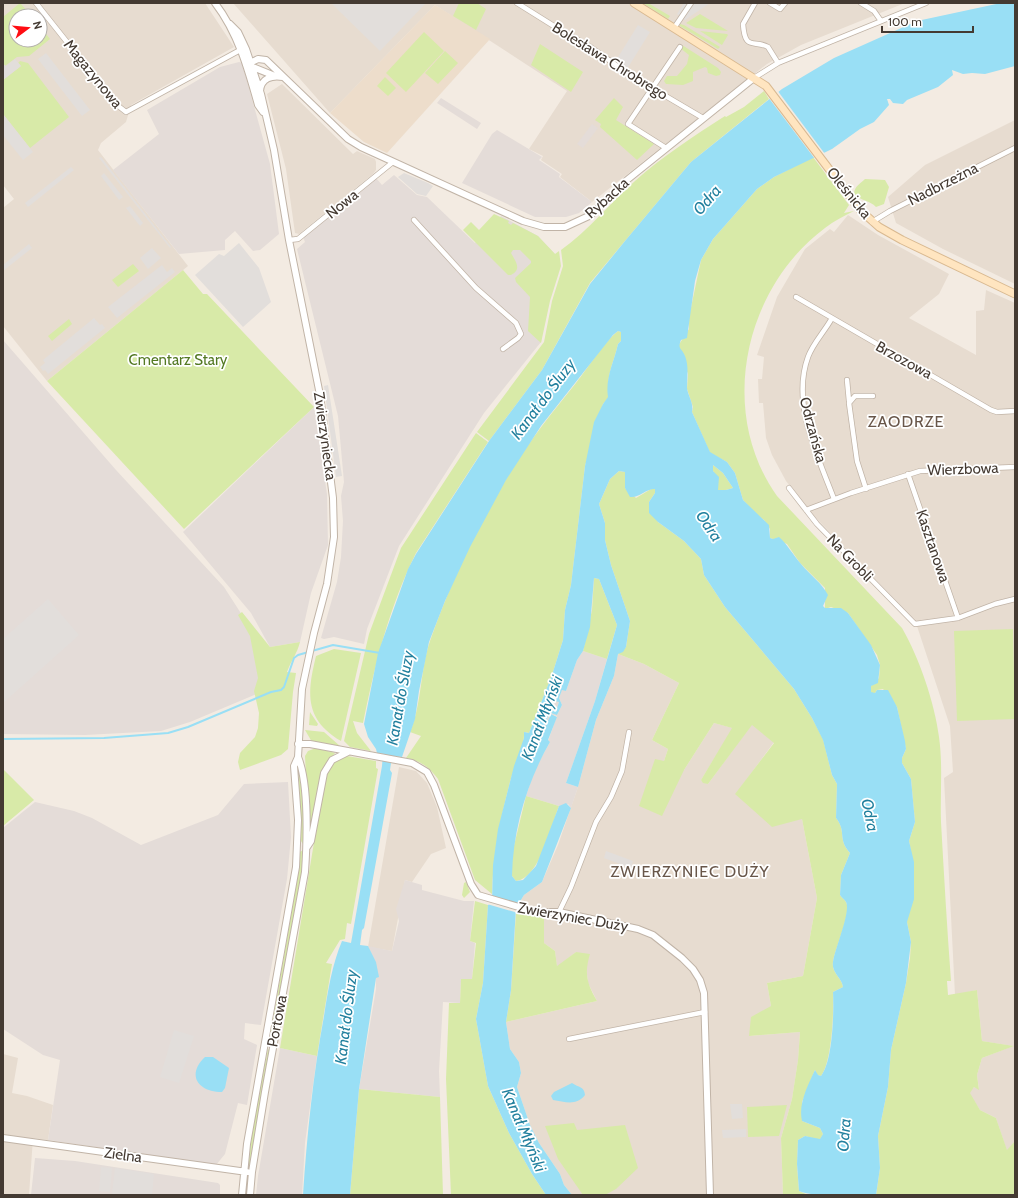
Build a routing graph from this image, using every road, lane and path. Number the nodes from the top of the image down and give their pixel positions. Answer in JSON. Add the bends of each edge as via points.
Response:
{"nodes":[{"id":1,"x":36,"y":3,"type":"edge"},
{"id":2,"x":215,"y":3,"type":"edge"},
{"id":3,"x":517,"y":3,"type":"edge"},
{"id":4,"x":634,"y":3,"type":"edge"},
{"id":5,"x":691,"y":3,"type":"edge"},
{"id":6,"x":755,"y":3,"type":"edge"},
{"id":7,"x":770,"y":3,"type":"edge"},
{"id":8,"x":785,"y":3,"type":"edge"},
{"id":9,"x":861,"y":3,"type":"edge"},
{"id":10,"x":926,"y":3,"type":"edge"},
{"id":11,"x":881,"y":21,"type":"junction"},
{"id":12,"x":674,"y":28,"type":"junction"},
{"id":13,"x":750,"y":44,"type":"junction"},
{"id":14,"x":743,"y":45,"type":"dead end"},
{"id":15,"x":680,"y":46,"type":"dead end"},
{"id":16,"x":244,"y":49,"type":"junction"},
{"id":17,"x":778,"y":63,"type":"junction"},
{"id":18,"x":250,"y":65,"type":"junction"},
{"id":19,"x":275,"y":76,"type":"junction"},
{"id":20,"x":283,"y":77,"type":"junction"},
{"id":21,"x":754,"y":78,"type":"junction"},
{"id":22,"x":653,"y":87,"type":"junction"},
{"id":23,"x":260,"y":91,"type":"junction"},
{"id":24,"x":265,"y":115,"type":"junction"},
{"id":25,"x":703,"y":118,"type":"junction"},
{"id":26,"x":666,"y":148,"type":"junction"},
{"id":27,"x":1015,"y":148,"type":"edge"},
{"id":28,"x":393,"y":162,"type":"junction"},
{"id":29,"x":414,"y":220,"type":"dead end"},
{"id":30,"x":872,"y":222,"type":"junction"},
{"id":31,"x":289,"y":240,"type":"junction"},
{"id":32,"x":1015,"y":294,"type":"edge"},
{"id":33,"x":796,"y":296,"type":"dead end"},
{"id":34,"x":832,"y":318,"type":"junction"},
{"id":35,"x":503,"y":350,"type":"dead end"},
{"id":36,"x":847,"y":380,"type":"dead end"},
{"id":37,"x":873,"y":396,"type":"dead end"},
{"id":38,"x":849,"y":403,"type":"junction"},
{"id":39,"x":1015,"y":411,"type":"edge"},
{"id":40,"x":1015,"y":467,"type":"edge"},
{"id":41,"x":908,"y":474,"type":"junction"},
{"id":42,"x":789,"y":488,"type":"dead end"},
{"id":43,"x":866,"y":489,"type":"junction"},
{"id":44,"x":834,"y":499,"type":"junction"},
{"id":45,"x":806,"y":510,"type":"junction"},
{"id":46,"x":1015,"y":599,"type":"edge"},
{"id":47,"x":958,"y":618,"type":"junction"},
{"id":48,"x":629,"y":732,"type":"dead end"},
{"id":49,"x":298,"y":744,"type":"junction"},
{"id":50,"x":348,"y":752,"type":"junction"},
{"id":51,"x":298,"y":757,"type":"junction"},
{"id":52,"x":298,"y":848,"type":"junction"},
{"id":53,"x":307,"y":848,"type":"junction"},
{"id":54,"x":559,"y":912,"type":"junction"},
{"id":55,"x":705,"y":1012,"type":"junction"},
{"id":56,"x":569,"y":1039,"type":"dead end"},
{"id":57,"x":3,"y":1138,"type":"edge"},
{"id":58,"x":244,"y":1171,"type":"junction"},
{"id":59,"x":252,"y":1172,"type":"junction"},
{"id":60,"x":242,"y":1195,"type":"edge"},
{"id":61,"x":250,"y":1195,"type":"edge"},
{"id":62,"x":710,"y":1195,"type":"edge"}],
"edges":[{"from":1,"to":16,"type":"street","name":"Magazynowa","via":[[123,112],[129,112]]},
{"from":2,"to":16,"type":"street","name":"Zwierzyniecka"},
{"from":3,"to":22,"type":"street","name":"Bolesława Chrobrego"},
{"from":4,"to":12,"type":"main road"},
{"from":5,"to":12,"type":"street"},
{"from":6,"to":13,"type":"street","via":[[743,24]]},
{"from":7,"to":8,"type":"street","via":[[780,9]]},
{"from":9,"to":11,"type":"street","via":[[874,11]]},
{"from":10,"to":11,"type":"street","name":"Rybacka"},
{"from":11,"to":17,"type":"street","name":"Rybacka"},
{"from":12,"to":21,"type":"main road"},
{"from":13,"to":14,"type":"street"},
{"from":13,"to":17,"type":"street","via":[[766,46]]},
{"from":15,"to":22,"type":"street"},
{"from":16,"to":18,"type":"street","name":"Zwierzyniecka"},
{"from":17,"to":21,"type":"street","name":"Rybacka"},
{"from":18,"to":19,"type":"street"},
{"from":18,"to":20,"type":"street","name":"Rybacka","via":[[258,59],[266,60]]},
{"from":18,"to":23,"type":"street","name":"Zwierzyniecka"},
{"from":18,"to":24,"type":"street","name":"Zwierzyniecka","via":[[258,104]]},
{"from":19,"to":20,"type":"street"},
{"from":19,"to":23,"type":"street","via":[[263,82]]},
{"from":20,"to":28,"type":"street","name":"Rybacka","via":[[348,139]]},
{"from":21,"to":25,"type":"street","name":"Rybacka"},
{"from":21,"to":30,"type":"main road","name":"Oleśnicka","via":[[772,93]]},
{"from":22,"to":25,"type":"street","name":"Bolesława Chrobrego"},
{"from":22,"to":26,"type":"street","via":[[628,124]]},
{"from":23,"to":24,"type":"street","name":"Zwierzyniecka"},
{"from":24,"to":31,"type":"street","name":"Zwierzyniecka","via":[[278,169]]},
{"from":25,"to":26,"type":"street","name":"Rybacka"},
{"from":26,"to":28,"type":"street","name":"Rybacka","via":[[626,180],[591,215],[570,225],[554,228],[523,221]]},
{"from":27,"to":30,"type":"street","name":"Nadbrzeżna","via":[[890,210]]},
{"from":28,"to":31,"type":"street","name":"Nowa","via":[[298,239]]},
{"from":29,"to":35,"type":"street","via":[[476,288],[516,323],[521,334]]},
{"from":30,"to":32,"type":"main road","name":"Oleśnicka","via":[[902,240]]},
{"from":31,"to":49,"type":"street","name":"Zwierzyniecka","via":[[320,396],[334,498],[334,537],[327,584],[302,689]]},
{"from":33,"to":34,"type":"street","name":"Brzozowa"},
{"from":34,"to":39,"type":"street","name":"Brzozowa","via":[[991,410]]},
{"from":34,"to":44,"type":"street","name":"Odrzańska","via":[[808,358],[802,394],[811,436]]},
{"from":36,"to":38,"type":"street"},
{"from":37,"to":38,"type":"street","via":[[855,396]]},
{"from":38,"to":43,"type":"street","via":[[857,461]]},
{"from":40,"to":41,"type":"street","name":"Wierzbowa","via":[[938,468]]},
{"from":41,"to":43,"type":"street","name":"Wierzbowa"},
{"from":41,"to":47,"type":"street","name":"Kasztanowa"},
{"from":42,"to":45,"type":"street","name":"Na Grobli"},
{"from":43,"to":44,"type":"street","name":"Wierzbowa"},
{"from":44,"to":45,"type":"street","name":"Wierzbowa"},
{"from":45,"to":47,"type":"street","name":"Na Grobli","via":[[915,624]]},
{"from":46,"to":47,"type":"street"},
{"from":48,"to":54,"type":"street","via":[[622,772],[596,822]]},
{"from":49,"to":50,"type":"street","name":"Zwierzyniec Duży"},
{"from":49,"to":51,"type":"street","name":"Zwierzyniecka"},
{"from":50,"to":53,"type":"street","via":[[332,760],[324,773],[311,841]]},
{"from":50,"to":54,"type":"street","name":"Zwierzyniec Duży","via":[[412,764],[427,772],[471,884],[478,895],[536,912]]},
{"from":51,"to":52,"type":"street","name":"Portowa","via":[[294,766]]},
{"from":51,"to":53,"type":"street","name":"Portowa","via":[[302,768]]},
{"from":52,"to":53,"type":"street"},
{"from":52,"to":58,"type":"street","name":"Portowa"},
{"from":53,"to":59,"type":"street","name":"Portowa","via":[[305,872]]},
{"from":54,"to":55,"type":"street","name":"Zwierzyniec Duży","via":[[638,929],[666,944],[694,969],[704,992]]},
{"from":55,"to":56,"type":"street"},
{"from":55,"to":62,"type":"street","name":"Zwierzyniec Duży"},
{"from":57,"to":58,"type":"street","name":"Zielna"},
{"from":58,"to":59,"type":"street","name":"Zielna"},
{"from":58,"to":60,"type":"street","name":"Portowa"},
{"from":59,"to":61,"type":"street","name":"Portowa"}]}
